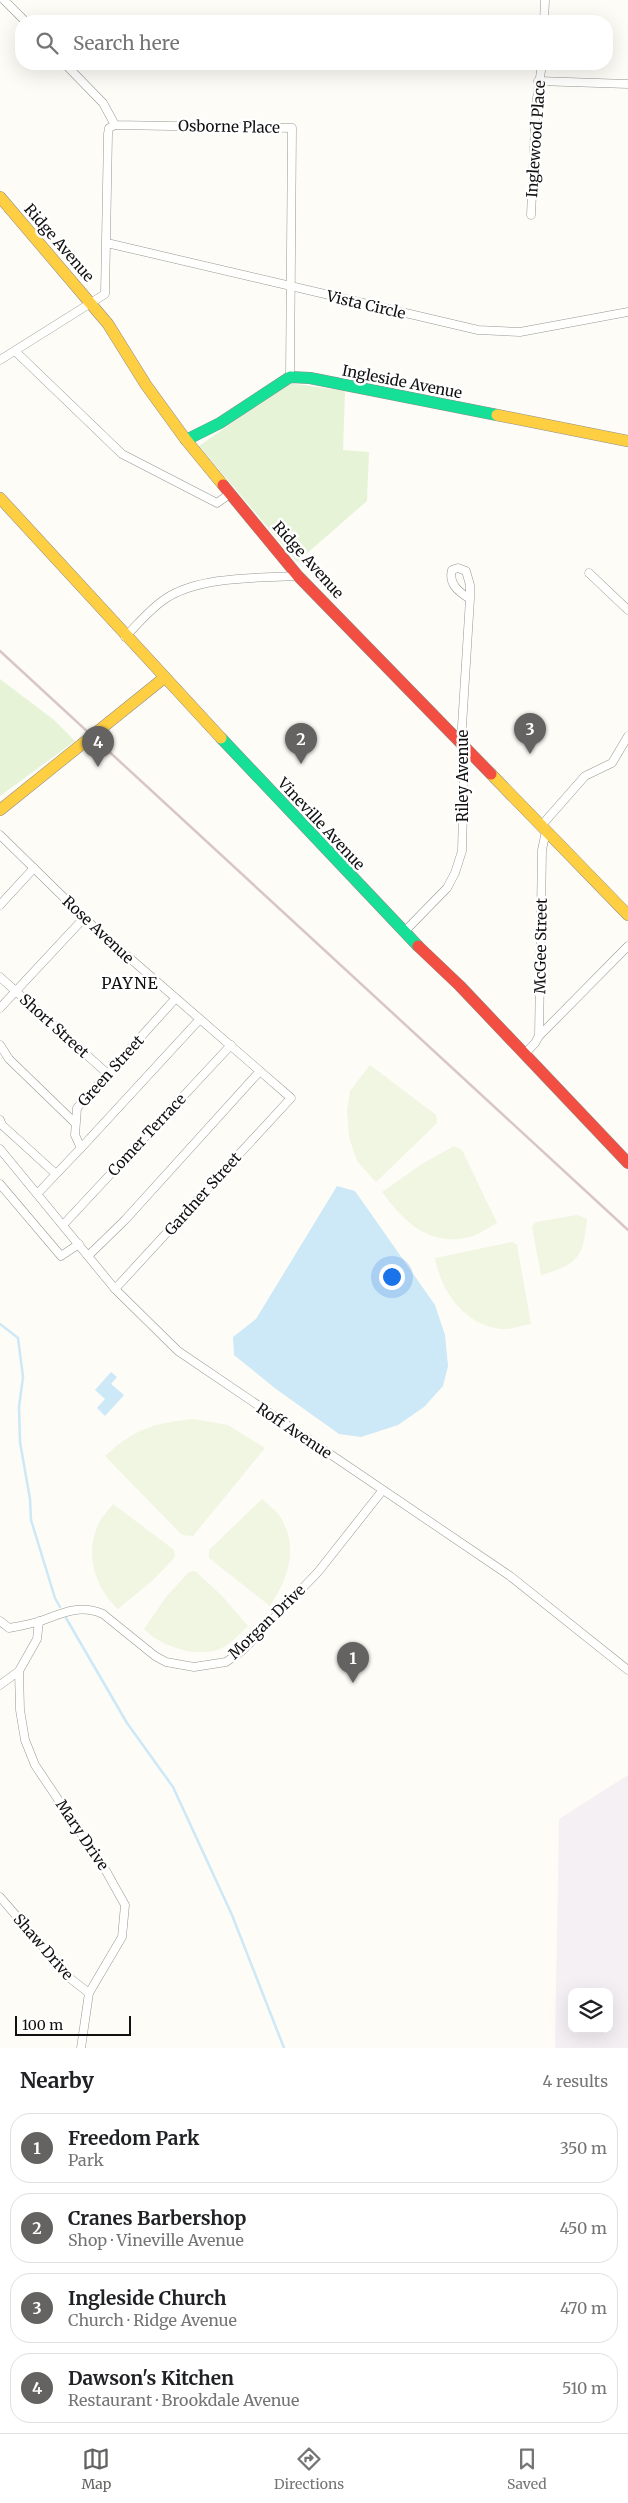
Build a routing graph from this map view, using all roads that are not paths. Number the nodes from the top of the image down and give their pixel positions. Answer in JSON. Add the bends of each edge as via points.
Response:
{"nodes":[{"id":1,"x":4,"y":0,"type":"edge"},
{"id":2,"x":545,"y":0,"type":"edge"},
{"id":3,"x":18,"y":15,"type":"edge"},
{"id":4,"x":544,"y":15,"type":"edge"},
{"id":5,"x":71,"y":70,"type":"edge"},
{"id":6,"x":540,"y":70,"type":"edge"},
{"id":7,"x":538,"y":80,"type":"junction"},
{"id":8,"x":628,"y":84,"type":"edge"},
{"id":9,"x":115,"y":124,"type":"junction"},
{"id":10,"x":0,"y":197,"type":"edge"},
{"id":11,"x":531,"y":215,"type":"dead end"},
{"id":12,"x":107,"y":243,"type":"junction"},
{"id":13,"x":290,"y":287,"type":"junction"},
{"id":14,"x":90,"y":302,"type":"junction"},
{"id":15,"x":628,"y":312,"type":"edge"},
{"id":16,"x":15,"y":351,"type":"junction"},
{"id":17,"x":0,"y":360,"type":"edge"},
{"id":18,"x":290,"y":378,"type":"junction"},
{"id":19,"x":186,"y":440,"type":"junction"},
{"id":20,"x":628,"y":441,"type":"edge"},
{"id":21,"x":231,"y":493,"type":"junction"},
{"id":22,"x":0,"y":498,"type":"edge"},
{"id":23,"x":588,"y":573,"type":"dead end"},
{"id":24,"x":298,"y":576,"type":"junction"},
{"id":25,"x":470,"y":599,"type":"dead end"},
{"id":26,"x":628,"y":610,"type":"edge"},
{"id":27,"x":125,"y":636,"type":"junction"},
{"id":28,"x":164,"y":678,"type":"junction"},
{"id":29,"x":628,"y":736,"type":"edge"},
{"id":30,"x":462,"y":742,"type":"junction"},
{"id":31,"x":0,"y":810,"type":"edge"},
{"id":32,"x":543,"y":828,"type":"junction"},
{"id":33,"x":0,"y":835,"type":"edge"},
{"id":34,"x":34,"y":868,"type":"junction"},
{"id":35,"x":0,"y":905,"type":"edge"},
{"id":36,"x":628,"y":915,"type":"edge"},
{"id":37,"x":84,"y":918,"type":"junction"},
{"id":38,"x":404,"y":932,"type":"junction"},
{"id":39,"x":628,"y":946,"type":"edge"},
{"id":40,"x":0,"y":977,"type":"edge"},
{"id":41,"x":16,"y":991,"type":"junction"},
{"id":42,"x":175,"y":999,"type":"junction"},
{"id":43,"x":0,"y":1008,"type":"edge"},
{"id":44,"x":200,"y":1019,"type":"junction"},
{"id":45,"x":538,"y":1036,"type":"junction"},
{"id":46,"x":0,"y":1045,"type":"edge"},
{"id":47,"x":231,"y":1045,"type":"junction"},
{"id":48,"x":524,"y":1056,"type":"junction"},
{"id":49,"x":260,"y":1071,"type":"junction"},
{"id":50,"x":109,"y":1075,"type":"junction"},
{"id":51,"x":291,"y":1098,"type":"joint"},
{"id":52,"x":0,"y":1120,"type":"edge"},
{"id":53,"x":75,"y":1123,"type":"junction"},
{"id":54,"x":81,"y":1148,"type":"junction"},
{"id":55,"x":0,"y":1149,"type":"edge"},
{"id":56,"x":628,"y":1163,"type":"edge"},
{"id":57,"x":56,"y":1174,"type":"junction"},
{"id":58,"x":0,"y":1184,"type":"edge"},
{"id":59,"x":37,"y":1194,"type":"junction"},
{"id":60,"x":63,"y":1225,"type":"junction"},
{"id":61,"x":79,"y":1244,"type":"junction"},
{"id":62,"x":88,"y":1256,"type":"junction"},
{"id":63,"x":115,"y":1289,"type":"junction"},
{"id":64,"x":382,"y":1491,"type":"junction"},
{"id":65,"x":0,"y":1621,"type":"edge"},
{"id":66,"x":39,"y":1621,"type":"junction"},
{"id":67,"x":9,"y":1628,"type":"junction"},
{"id":68,"x":0,"y":1630,"type":"edge"},
{"id":69,"x":628,"y":1670,"type":"edge"},
{"id":70,"x":19,"y":1671,"type":"junction"},
{"id":71,"x":0,"y":1685,"type":"edge"},
{"id":72,"x":0,"y":1897,"type":"edge"},
{"id":73,"x":89,"y":1993,"type":"junction"},
{"id":74,"x":81,"y":2048,"type":"edge"}],
"edges":[{"from":1,"to":3,"type":"street"},
{"from":2,"to":4,"type":"street"},
{"from":5,"to":9,"type":"street","via":[[103,103]]},
{"from":6,"to":7,"type":"street","name":"Inglewood Place"},
{"from":7,"to":8,"type":"street"},
{"from":7,"to":11,"type":"street","name":"Inglewood Place"},
{"from":9,"to":12,"type":"street","via":[[109,128],[108,134]]},
{"from":9,"to":13,"type":"street","name":"Osborne Place","via":[[292,128]]},
{"from":10,"to":14,"type":"street","name":"Ridge Avenue"},
{"from":12,"to":13,"type":"street","name":"Vista Circle"},
{"from":12,"to":14,"type":"street","via":[[105,294]]},
{"from":13,"to":15,"type":"street","name":"Vista Circle","via":[[455,326],[497,332],[536,330]]},
{"from":13,"to":18,"type":"street","name":"Osborne Place"},
{"from":14,"to":16,"type":"street"},
{"from":14,"to":19,"type":"street","name":"Ridge Avenue"},
{"from":16,"to":17,"type":"street"},
{"from":16,"to":21,"type":"street","via":[[122,454],[217,503]]},
{"from":18,"to":19,"type":"street","via":[[220,423]]},
{"from":18,"to":20,"type":"street","name":"Ingleside Avenue","via":[[310,378]]},
{"from":19,"to":21,"type":"street","name":"Ridge Avenue"},
{"from":21,"to":24,"type":"street","name":"Ridge Avenue"},
{"from":22,"to":27,"type":"street","name":"Vineville Avenue"},
{"from":23,"to":26,"type":"street"},
{"from":24,"to":27,"type":"street","via":[[224,581],[188,589],[164,600]]},
{"from":24,"to":30,"type":"street","name":"Ridge Avenue"},
{"from":25,"to":30,"type":"street","name":"Riley Avenue"},
{"from":27,"to":28,"type":"street","name":"Vineville Avenue"},
{"from":28,"to":31,"type":"street"},
{"from":28,"to":38,"type":"street","name":"Vineville Avenue"},
{"from":29,"to":32,"type":"street","via":[[612,763],[585,776]]},
{"from":30,"to":32,"type":"street","name":"Ridge Avenue"},
{"from":30,"to":38,"type":"street","name":"Riley Avenue","via":[[462,847],[456,873],[439,898]]},
{"from":32,"to":36,"type":"street","name":"Ridge Avenue"},
{"from":32,"to":45,"type":"street","name":"McGee Street"},
{"from":33,"to":34,"type":"street","name":"Rose Avenue"},
{"from":34,"to":35,"type":"street"},
{"from":34,"to":37,"type":"street","name":"Rose Avenue"},
{"from":37,"to":41,"type":"street"},
{"from":37,"to":42,"type":"street","name":"Rose Avenue"},
{"from":38,"to":48,"type":"street","name":"Vineville Avenue","via":[[460,986]]},
{"from":39,"to":45,"type":"street"},
{"from":40,"to":41,"type":"street","name":"Short Street"},
{"from":41,"to":43,"type":"street"},
{"from":41,"to":50,"type":"street","name":"Short Street"},
{"from":42,"to":44,"type":"street","name":"Rose Avenue"},
{"from":42,"to":50,"type":"street","name":"Green Street"},
{"from":44,"to":47,"type":"street","name":"Rose Avenue"},
{"from":44,"to":54,"type":"street"},
{"from":45,"to":48,"type":"street"},
{"from":46,"to":53,"type":"street","via":[[9,1059]]},
{"from":47,"to":49,"type":"street","name":"Rose Avenue"},
{"from":47,"to":60,"type":"street","name":"Comer Terrace"},
{"from":48,"to":56,"type":"street","name":"Vineville Avenue"},
{"from":49,"to":51,"type":"street","name":"Rose Avenue"},
{"from":49,"to":62,"type":"street","via":[[125,1220]]},
{"from":50,"to":53,"type":"street","name":"Green Street","via":[[77,1108]]},
{"from":51,"to":63,"type":"street","name":"Gardner Street"},
{"from":52,"to":57,"type":"street"},
{"from":53,"to":54,"type":"street","name":"Green Street","via":[[75,1136]]},
{"from":54,"to":57,"type":"street"},
{"from":55,"to":59,"type":"street","name":"Roff Avenue"},
{"from":57,"to":59,"type":"street"},
{"from":58,"to":61,"type":"street","via":[[61,1256]]},
{"from":59,"to":60,"type":"street","name":"Roff Avenue"},
{"from":60,"to":61,"type":"street","name":"Roff Avenue"},
{"from":61,"to":62,"type":"street","name":"Roff Avenue"},
{"from":62,"to":63,"type":"street","name":"Roff Avenue"},
{"from":63,"to":64,"type":"street","name":"Roff Avenue","via":[[195,1364]]},
{"from":64,"to":66,"type":"street","name":"Morgan Drive","via":[[318,1572],[243,1650],[226,1662],[194,1668],[166,1662],[95,1611],[77,1609]]},
{"from":64,"to":69,"type":"street","name":"Roff Avenue","via":[[510,1576]]},
{"from":65,"to":67,"type":"street"},
{"from":66,"to":67,"type":"street","name":"Morgan Drive"},
{"from":66,"to":70,"type":"street","via":[[37,1639]]},
{"from":67,"to":68,"type":"street"},
{"from":70,"to":71,"type":"street"},
{"from":70,"to":73,"type":"street","name":"Mary Drive","via":[[21,1724],[29,1753],[125,1905],[122,1937]]},
{"from":72,"to":73,"type":"street","name":"Shaw Drive","via":[[71,1979]]},
{"from":73,"to":74,"type":"street","name":"Mary Drive"}]}
